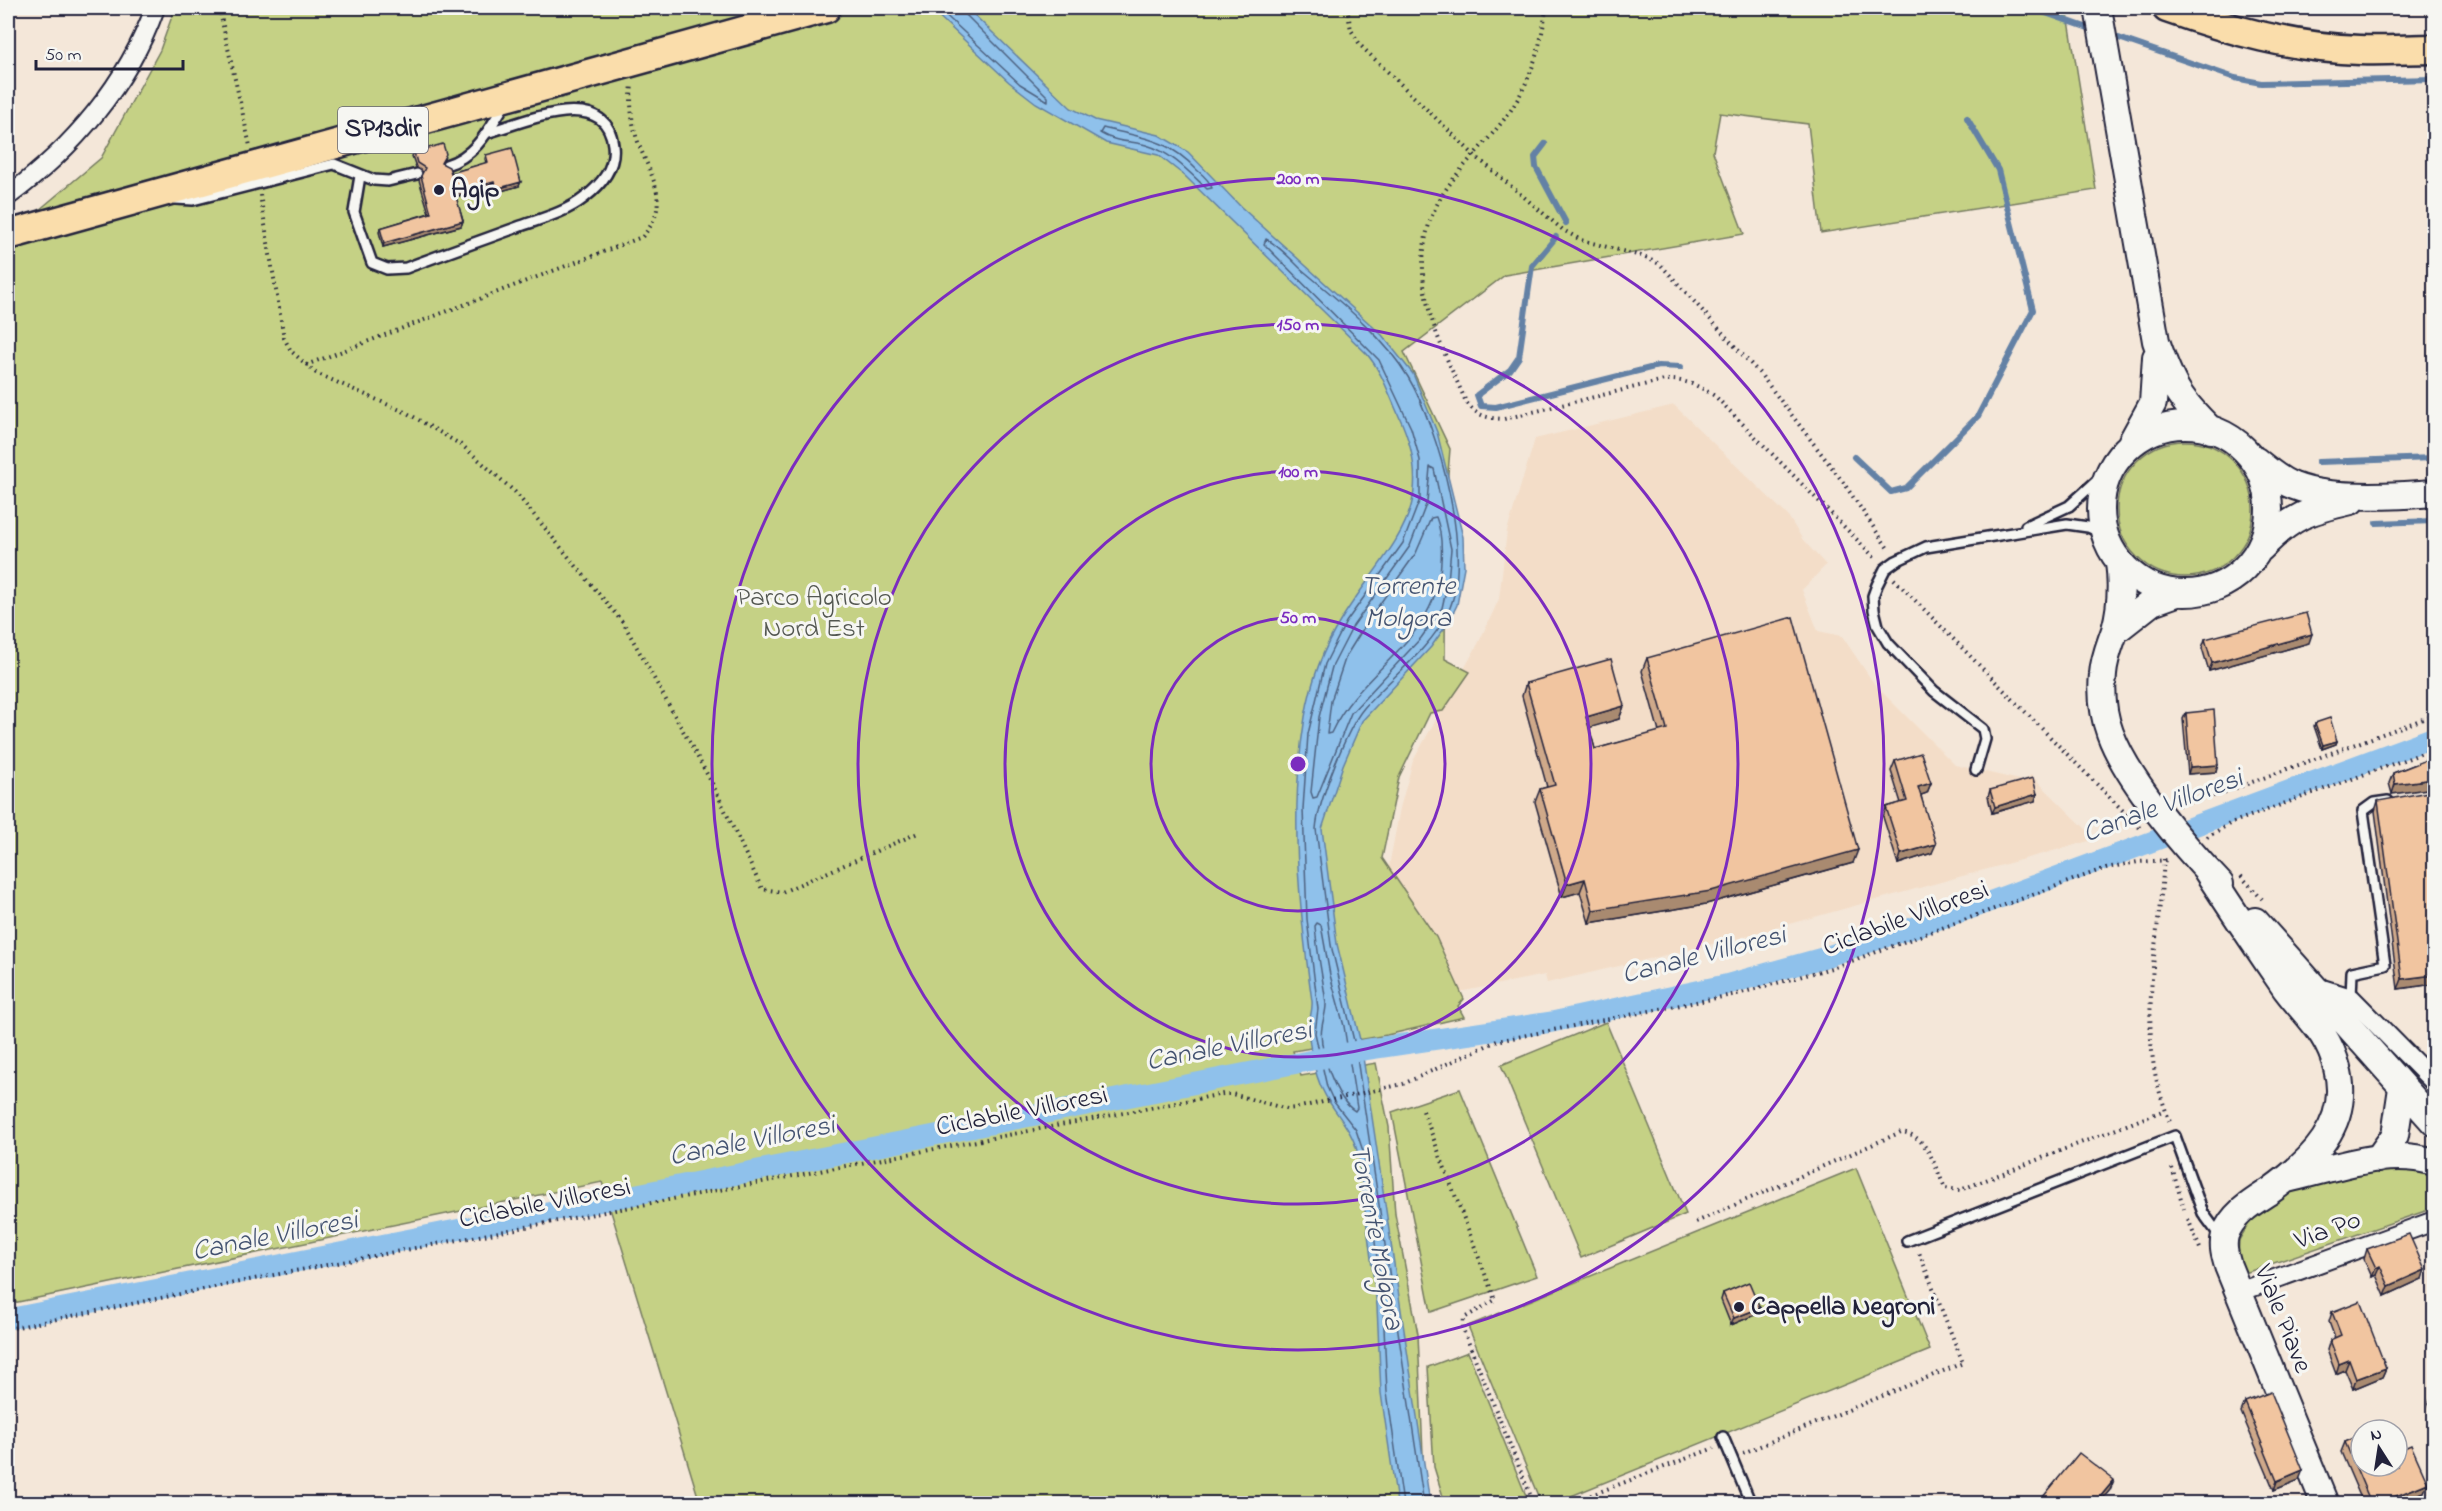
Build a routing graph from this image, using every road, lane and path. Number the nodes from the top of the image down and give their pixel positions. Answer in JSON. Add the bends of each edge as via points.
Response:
{"nodes":[{"id":1,"x":155,"y":8,"type":"edge"},
{"id":2,"x":219,"y":8,"type":"edge"},
{"id":3,"x":826,"y":8,"type":"edge"},
{"id":4,"x":1347,"y":8,"type":"edge"},
{"id":5,"x":1546,"y":8,"type":"edge"},
{"id":6,"x":2098,"y":8,"type":"edge"},
{"id":7,"x":2167,"y":8,"type":"edge"},
{"id":8,"x":2434,"y":49,"type":"edge"},
{"id":9,"x":636,"y":60,"type":"junction"},
{"id":10,"x":511,"y":94,"type":"junction"},
{"id":11,"x":486,"y":133,"type":"junction"},
{"id":12,"x":1473,"y":154,"type":"junction"},
{"id":13,"x":446,"y":165,"type":"edge"},
{"id":14,"x":417,"y":174,"type":"dead end"},
{"id":15,"x":256,"y":175,"type":"junction"},
{"id":16,"x":360,"y":176,"type":"junction"},
{"id":17,"x":8,"y":196,"type":"edge"},
{"id":18,"x":8,"y":235,"type":"edge"},
{"id":19,"x":2156,"y":341,"type":"junction"},
{"id":20,"x":306,"y":365,"type":"junction"},
{"id":21,"x":2211,"y":430,"type":"junction"},
{"id":22,"x":2128,"y":447,"type":"junction"},
{"id":23,"x":2248,"y":454,"type":"junction"},
{"id":24,"x":2112,"y":467,"type":"junction"},
{"id":25,"x":2434,"y":493,"type":"edge"},
{"id":26,"x":2375,"y":495,"type":"junction"},
{"id":27,"x":2013,"y":532,"type":"junction"},
{"id":28,"x":2104,"y":534,"type":"junction"},
{"id":29,"x":2255,"y":554,"type":"junction"},
{"id":30,"x":1896,"y":561,"type":"junction"},
{"id":31,"x":2119,"y":562,"type":"junction"},
{"id":32,"x":1885,"y":569,"type":"junction"},
{"id":33,"x":2177,"y":593,"type":"junction"},
{"id":34,"x":2115,"y":631,"type":"junction"},
{"id":35,"x":2434,"y":715,"type":"edge"},
{"id":36,"x":2434,"y":750,"type":"edge"},
{"id":37,"x":1976,"y":770,"type":"dead end"},
{"id":38,"x":2404,"y":799,"type":"edge"},
{"id":39,"x":2163,"y":816,"type":"junction"},
{"id":40,"x":2139,"y":827,"type":"dead end"},
{"id":41,"x":918,"y":833,"type":"dead end"},
{"id":42,"x":2209,"y":836,"type":"dead end"},
{"id":43,"x":2207,"y":871,"type":"junction"},
{"id":44,"x":2313,"y":986,"type":"junction"},
{"id":45,"x":2351,"y":998,"type":"junction"},
{"id":46,"x":2434,"y":1082,"type":"edge"},
{"id":47,"x":2402,"y":1088,"type":"junction"},
{"id":48,"x":1423,"y":1110,"type":"dead end"},
{"id":49,"x":2165,"y":1110,"type":"junction"},
{"id":50,"x":2434,"y":1122,"type":"edge"},
{"id":51,"x":2175,"y":1136,"type":"junction"},
{"id":52,"x":2378,"y":1159,"type":"junction"},
{"id":53,"x":2434,"y":1162,"type":"edge"},
{"id":54,"x":2287,"y":1179,"type":"junction"},
{"id":55,"x":2434,"y":1221,"type":"edge"},
{"id":56,"x":1696,"y":1222,"type":"dead end"},
{"id":57,"x":1910,"y":1240,"type":"joint"},
{"id":58,"x":2224,"y":1241,"type":"junction"},
{"id":59,"x":2239,"y":1292,"type":"junction"},
{"id":60,"x":8,"y":1329,"type":"edge"},
{"id":61,"x":1725,"y":1440,"type":"joint"},
{"id":62,"x":1732,"y":1458,"type":"junction"},
{"id":63,"x":1534,"y":1503,"type":"edge"},
{"id":64,"x":1569,"y":1503,"type":"edge"},
{"id":65,"x":1751,"y":1503,"type":"edge"},
{"id":66,"x":2325,"y":1503,"type":"edge"}],
"edges":[{"from":1,"to":17,"type":"street","via":[[135,52],[98,109],[52,161]]},
{"from":2,"to":15,"type":"path"},
{"from":3,"to":9,"type":"main road","number":"SP13dir"},
{"from":4,"to":12,"type":"path","via":[[1348,21],[1358,42]]},
{"from":5,"to":12,"type":"path","via":[[1539,48],[1526,82],[1512,107]]},
{"from":6,"to":19,"type":"street"},
{"from":7,"to":8,"type":"main road","via":[[2219,27],[2304,44],[2359,50]]},
{"from":9,"to":10,"type":"main road","number":"SP13dir"},
{"from":9,"to":20,"type":"path","via":[[630,108],[658,195],[655,217],[642,237]]},
{"from":10,"to":11,"type":"lane"},
{"from":10,"to":15,"type":"main road","number":"SP13dir"},
{"from":11,"to":13,"type":"lane","via":[[474,150]]},
{"from":11,"to":16,"type":"lane","via":[[572,110],[590,112],[605,122],[613,144],[613,163],[602,181],[567,209],[406,268],[387,269],[372,263],[354,212]]},
{"from":12,"to":30,"type":"path","via":[[1573,236],[1660,264],[1761,375]]},
{"from":12,"to":32,"type":"path","via":[[1442,192],[1431,218],[1423,274],[1439,337],[1466,402],[1474,412],[1485,418],[1503,419],[1664,380],[1683,379],[1715,396]]},
{"from":14,"to":16,"type":"lane","via":[[388,181]]},
{"from":15,"to":16,"type":"lane","via":[[334,164]]},
{"from":15,"to":18,"type":"main road","number":"SP13dir","via":[[143,197]]},
{"from":15,"to":20,"type":"path","via":[[284,338]]},
{"from":19,"to":21,"type":"street","via":[[2177,393]]},
{"from":19,"to":22,"type":"street","via":[[2154,399]]},
{"from":20,"to":41,"type":"path","via":[[407,413],[463,446],[515,492],[624,624],[713,785],[762,889],[782,892]]},
{"from":21,"to":22,"type":"street","via":[[2167,427]]},
{"from":21,"to":23,"type":"street","via":[[2229,438]]},
{"from":22,"to":24,"type":"street"},
{"from":23,"to":26,"type":"street","via":[[2293,486]]},
{"from":23,"to":29,"type":"street","via":[[2262,476],[2268,500],[2267,525]]},
{"from":24,"to":27,"type":"lane","via":[[2069,506]]},
{"from":24,"to":28,"type":"street","via":[[2102,497]]},
{"from":25,"to":26,"type":"street"},
{"from":26,"to":29,"type":"street","via":[[2313,510],[2293,519]]},
{"from":27,"to":28,"type":"lane","via":[[2067,524]]},
{"from":27,"to":30,"type":"lane","via":[[1926,548]]},
{"from":28,"to":31,"type":"street"},
{"from":29,"to":33,"type":"street","via":[[2223,584],[2199,592]]},
{"from":30,"to":32,"type":"lane"},
{"from":31,"to":33,"type":"street","via":[[2144,582]]},
{"from":31,"to":34,"type":"street","via":[[2120,599]]},
{"from":32,"to":37,"type":"lane","via":[[1873,596],[1878,626],[1888,644],[1918,675],[1983,729],[1985,739]]},
{"from":32,"to":40,"type":"path"},
{"from":33,"to":34,"type":"street","via":[[2152,602]]},
{"from":34,"to":39,"type":"street","via":[[2103,672],[2107,723],[2122,759]]},
{"from":35,"to":39,"type":"path","via":[[2217,795],[2176,806]]},
{"from":36,"to":42,"type":"path","via":[[2231,823]]},
{"from":38,"to":45,"type":"lane","via":[[2374,803],[2363,811],[2385,965],[2352,972]]},
{"from":39,"to":43,"type":"street"},
{"from":43,"to":44,"type":"street"},
{"from":43,"to":54,"type":"street","name":"Viale Piave","via":[[2295,1001],[2323,1032],[2338,1070],[2340,1100],[2331,1131]]},
{"from":44,"to":45,"type":"street"},
{"from":44,"to":47,"type":"street"},
{"from":45,"to":46,"type":"street"},
{"from":47,"to":50,"type":"street"},
{"from":47,"to":52,"type":"street","via":[[2395,1135]]},
{"from":48,"to":63,"type":"path","via":[[1495,1300],[1464,1318],[1463,1329]]},
{"from":49,"to":51,"type":"path"},
{"from":49,"to":56,"type":"path","via":[[1960,1190],[1945,1188],[1923,1143],[1912,1133],[1901,1132]]},
{"from":49,"to":60,"type":"path","name":"Ciclabile Villoresi","via":[[2154,1068],[2152,1018],[2164,861],[2138,862],[2106,868],[1813,973],[1737,994],[1497,1041],[1403,1084],[1296,1108],[1223,1094]]},
{"from":51,"to":57,"type":"lane"},
{"from":51,"to":58,"type":"lane","via":[[2203,1213]]},
{"from":52,"to":53,"type":"street","name":"Viale Piave","via":[[2416,1158]]},
{"from":52,"to":54,"type":"street","name":"Viale Piave"},
{"from":54,"to":58,"type":"street","name":"Viale Piave","via":[[2239,1213]]},
{"from":55,"to":59,"type":"street","name":"Via Po"},
{"from":57,"to":62,"type":"path","via":[[1963,1363]]},
{"from":58,"to":59,"type":"street","name":"Viale Piave","via":[[2228,1266]]},
{"from":59,"to":66,"type":"street","name":"Viale Piave"},
{"from":61,"to":62,"type":"lane"},
{"from":61,"to":64,"type":"path"},
{"from":62,"to":65,"type":"lane"}]}
